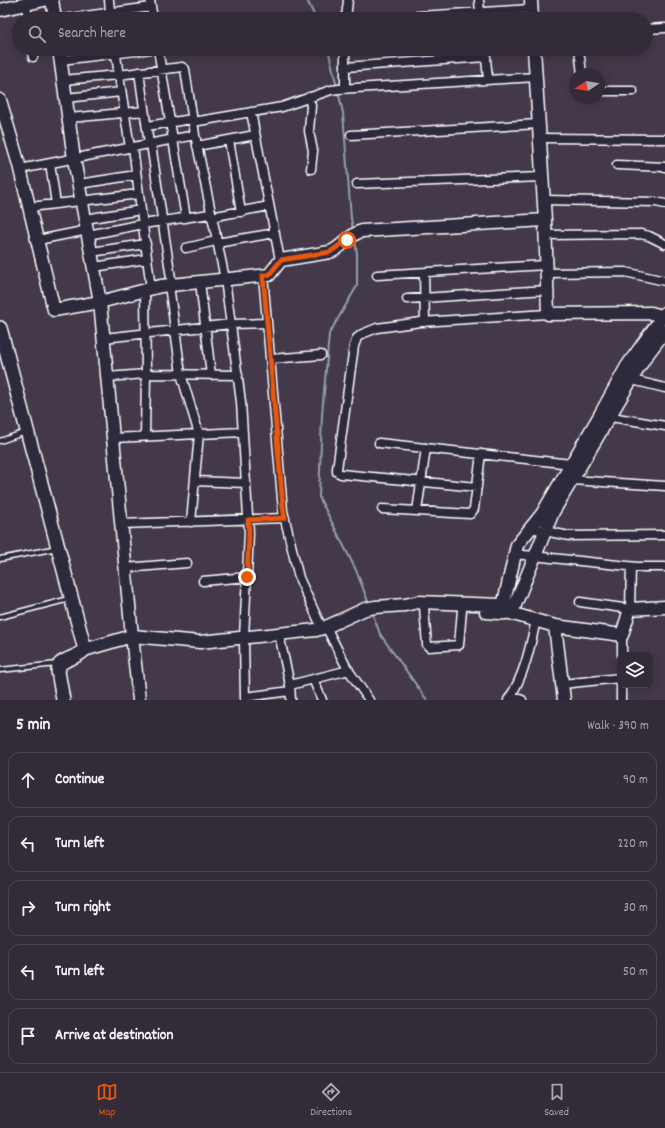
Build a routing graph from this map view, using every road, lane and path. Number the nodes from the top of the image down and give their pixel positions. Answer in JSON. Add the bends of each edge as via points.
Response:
{"nodes":[{"id":1,"x":44,"y":0,"type":"edge"},
{"id":2,"x":52,"y":0,"type":"edge"},
{"id":3,"x":109,"y":0,"type":"edge"},
{"id":4,"x":348,"y":0,"type":"edge"},
{"id":5,"x":479,"y":0,"type":"edge"},
{"id":6,"x":26,"y":4,"type":"junction"},
{"id":7,"x":151,"y":4,"type":"edge"},
{"id":8,"x":532,"y":9,"type":"edge"},
{"id":9,"x":0,"y":10,"type":"edge"},
{"id":10,"x":27,"y":12,"type":"edge"},
{"id":11,"x":54,"y":12,"type":"edge"},
{"id":12,"x":110,"y":12,"type":"edge"},
{"id":13,"x":124,"y":12,"type":"edge"},
{"id":14,"x":347,"y":12,"type":"edge"},
{"id":15,"x":480,"y":12,"type":"joint"},
{"id":16,"x":665,"y":28,"type":"edge"},
{"id":17,"x":653,"y":29,"type":"edge"},
{"id":18,"x":60,"y":56,"type":"edge"},
{"id":19,"x":116,"y":56,"type":"edge"},
{"id":20,"x":159,"y":56,"type":"edge"},
{"id":21,"x":346,"y":56,"type":"edge"},
{"id":22,"x":455,"y":56,"type":"edge"},
{"id":23,"x":485,"y":56,"type":"edge"},
{"id":24,"x":534,"y":56,"type":"edge"},
{"id":25,"x":580,"y":56,"type":"edge"},
{"id":26,"x":345,"y":67,"type":"junction"},
{"id":27,"x":581,"y":68,"type":"edge"},
{"id":28,"x":161,"y":69,"type":"junction"},
{"id":29,"x":138,"y":72,"type":"junction"},
{"id":30,"x":118,"y":75,"type":"junction"},
{"id":31,"x":536,"y":77,"type":"junction"},
{"id":32,"x":488,"y":79,"type":"junction"},
{"id":33,"x":63,"y":80,"type":"junction"},
{"id":34,"x":338,"y":89,"type":"junction"},
{"id":35,"x":605,"y":91,"type":"edge"},
{"id":36,"x":633,"y":91,"type":"dead end"},
{"id":37,"x":121,"y":92,"type":"junction"},
{"id":38,"x":66,"y":98,"type":"junction"},
{"id":39,"x":309,"y":98,"type":"junction"},
{"id":40,"x":0,"y":100,"type":"edge"},
{"id":41,"x":144,"y":111,"type":"junction"},
{"id":42,"x":124,"y":112,"type":"junction"},
{"id":43,"x":250,"y":112,"type":"junction"},
{"id":44,"x":69,"y":118,"type":"junction"},
{"id":45,"x":193,"y":121,"type":"junction"},
{"id":46,"x":170,"y":122,"type":"junction"},
{"id":47,"x":539,"y":124,"type":"junction"},
{"id":48,"x":147,"y":126,"type":"junction"},
{"id":49,"x":195,"y":135,"type":"junction"},
{"id":50,"x":255,"y":135,"type":"junction"},
{"id":51,"x":351,"y":135,"type":"dead end"},
{"id":52,"x":540,"y":138,"type":"junction"},
{"id":53,"x":174,"y":139,"type":"junction"},
{"id":54,"x":665,"y":139,"type":"edge"},
{"id":55,"x":229,"y":140,"type":"junction"},
{"id":56,"x":150,"y":144,"type":"junction"},
{"id":57,"x":197,"y":146,"type":"junction"},
{"id":58,"x":131,"y":148,"type":"junction"},
{"id":59,"x":74,"y":158,"type":"junction"},
{"id":60,"x":50,"y":163,"type":"junction"},
{"id":61,"x":617,"y":165,"type":"dead end"},
{"id":62,"x":665,"y":167,"type":"edge"},
{"id":63,"x":20,"y":169,"type":"junction"},
{"id":64,"x":310,"y":169,"type":"dead end"},
{"id":65,"x":136,"y":175,"type":"junction"},
{"id":66,"x":542,"y":177,"type":"junction"},
{"id":67,"x":79,"y":184,"type":"junction"},
{"id":68,"x":357,"y":184,"type":"dead end"},
{"id":69,"x":139,"y":194,"type":"junction"},
{"id":70,"x":543,"y":200,"type":"junction"},
{"id":71,"x":82,"y":201,"type":"junction"},
{"id":72,"x":56,"y":204,"type":"junction"},
{"id":73,"x":665,"y":204,"type":"edge"},
{"id":74,"x":269,"y":206,"type":"junction"},
{"id":75,"x":30,"y":207,"type":"junction"},
{"id":76,"x":141,"y":210,"type":"junction"},
{"id":77,"x":241,"y":212,"type":"junction"},
{"id":78,"x":211,"y":216,"type":"junction"},
{"id":79,"x":186,"y":218,"type":"junction"},
{"id":80,"x":545,"y":220,"type":"junction"},
{"id":81,"x":162,"y":221,"type":"junction"},
{"id":82,"x":143,"y":224,"type":"junction"},
{"id":83,"x":87,"y":228,"type":"junction"},
{"id":84,"x":275,"y":233,"type":"junction"},
{"id":85,"x":545,"y":236,"type":"junction"},
{"id":86,"x":38,"y":240,"type":"junction"},
{"id":87,"x":216,"y":242,"type":"junction"},
{"id":88,"x":146,"y":244,"type":"junction"},
{"id":89,"x":665,"y":244,"type":"edge"},
{"id":90,"x":186,"y":248,"type":"dead end"},
{"id":91,"x":91,"y":252,"type":"junction"},
{"id":92,"x":148,"y":259,"type":"junction"},
{"id":93,"x":280,"y":260,"type":"junction"},
{"id":94,"x":94,"y":267,"type":"junction"},
{"id":95,"x":546,"y":269,"type":"junction"},
{"id":96,"x":424,"y":273,"type":"junction"},
{"id":97,"x":263,"y":275,"type":"junction"},
{"id":98,"x":377,"y":275,"type":"dead end"},
{"id":99,"x":225,"y":279,"type":"junction"},
{"id":100,"x":665,"y":281,"type":"edge"},
{"id":101,"x":200,"y":282,"type":"junction"},
{"id":102,"x":171,"y":285,"type":"junction"},
{"id":103,"x":148,"y":290,"type":"junction"},
{"id":104,"x":547,"y":290,"type":"junction"},
{"id":105,"x":425,"y":298,"type":"junction"},
{"id":106,"x":407,"y":299,"type":"dead end"},
{"id":107,"x":100,"y":302,"type":"junction"},
{"id":108,"x":548,"y":314,"type":"junction"},
{"id":109,"x":664,"y":315,"type":"edge"},
{"id":110,"x":425,"y":322,"type":"junction"},
{"id":111,"x":267,"y":323,"type":"junction"},
{"id":112,"x":231,"y":324,"type":"junction"},
{"id":113,"x":205,"y":326,"type":"junction"},
{"id":114,"x":0,"y":328,"type":"edge"},
{"id":115,"x":175,"y":329,"type":"junction"},
{"id":116,"x":665,"y":331,"type":"edge"},
{"id":117,"x":146,"y":333,"type":"junction"},
{"id":118,"x":104,"y":338,"type":"junction"},
{"id":119,"x":321,"y":355,"type":"dead end"},
{"id":120,"x":270,"y":359,"type":"junction"},
{"id":121,"x":146,"y":374,"type":"junction"},
{"id":122,"x":181,"y":374,"type":"junction"},
{"id":123,"x":211,"y":375,"type":"junction"},
{"id":124,"x":238,"y":375,"type":"junction"},
{"id":125,"x":107,"y":377,"type":"junction"},
{"id":126,"x":626,"y":378,"type":"junction"},
{"id":127,"x":665,"y":388,"type":"edge"},
{"id":128,"x":605,"y":416,"type":"junction"},
{"id":129,"x":665,"y":426,"type":"edge"},
{"id":130,"x":28,"y":432,"type":"junction"},
{"id":131,"x":243,"y":432,"type":"junction"},
{"id":132,"x":199,"y":434,"type":"junction"},
{"id":133,"x":145,"y":436,"type":"junction"},
{"id":134,"x":113,"y":438,"type":"junction"},
{"id":135,"x":0,"y":441,"type":"edge"},
{"id":136,"x":379,"y":443,"type":"dead end"},
{"id":137,"x":426,"y":448,"type":"junction"},
{"id":138,"x":481,"y":454,"type":"junction"},
{"id":139,"x":571,"y":464,"type":"junction"},
{"id":140,"x":568,"y":478,"type":"junction"},
{"id":141,"x":195,"y":481,"type":"junction"},
{"id":142,"x":420,"y":482,"type":"junction"},
{"id":143,"x":246,"y":483,"type":"junction"},
{"id":144,"x":665,"y":486,"type":"edge"},
{"id":145,"x":477,"y":487,"type":"junction"},
{"id":146,"x":382,"y":509,"type":"dead end"},
{"id":147,"x":417,"y":511,"type":"junction"},
{"id":148,"x":285,"y":518,"type":"junction"},
{"id":149,"x":248,"y":520,"type":"junction"},
{"id":150,"x":191,"y":522,"type":"junction"},
{"id":151,"x":121,"y":524,"type":"junction"},
{"id":152,"x":531,"y":528,"type":"junction"},
{"id":153,"x":545,"y":532,"type":"junction"},
{"id":154,"x":665,"y":536,"type":"edge"},
{"id":155,"x":58,"y":548,"type":"junction"},
{"id":156,"x":514,"y":554,"type":"junction"},
{"id":157,"x":534,"y":557,"type":"junction"},
{"id":158,"x":0,"y":559,"type":"edge"},
{"id":159,"x":187,"y":563,"type":"dead end"},
{"id":160,"x":631,"y":567,"type":"junction"},
{"id":161,"x":665,"y":567,"type":"edge"},
{"id":162,"x":125,"y":568,"type":"junction"},
{"id":163,"x":247,"y":577,"type":"junction"},
{"id":164,"x":203,"y":581,"type":"dead end"},
{"id":165,"x":72,"y":598,"type":"junction"},
{"id":166,"x":580,"y":602,"type":"dead end"},
{"id":167,"x":405,"y":604,"type":"junction"},
{"id":168,"x":500,"y":605,"type":"junction"},
{"id":169,"x":441,"y":606,"type":"junction"},
{"id":170,"x":424,"y":607,"type":"junction"},
{"id":171,"x":665,"y":607,"type":"edge"},
{"id":172,"x":630,"y":609,"type":"junction"},
{"id":173,"x":462,"y":610,"type":"junction"},
{"id":174,"x":510,"y":612,"type":"junction"},
{"id":175,"x":0,"y":617,"type":"edge"},
{"id":176,"x":536,"y":620,"type":"junction"},
{"id":177,"x":555,"y":626,"type":"junction"},
{"id":178,"x":324,"y":628,"type":"junction"},
{"id":179,"x":279,"y":634,"type":"junction"},
{"id":180,"x":622,"y":635,"type":"junction"},
{"id":181,"x":132,"y":636,"type":"junction"},
{"id":182,"x":244,"y":638,"type":"junction"},
{"id":183,"x":84,"y":650,"type":"junction"},
{"id":184,"x":622,"y":652,"type":"edge"},
{"id":185,"x":60,"y":664,"type":"junction"},
{"id":186,"x":0,"y":670,"type":"edge"},
{"id":187,"x":349,"y":670,"type":"junction"},
{"id":188,"x":617,"y":678,"type":"edge"},
{"id":189,"x":313,"y":679,"type":"junction"},
{"id":190,"x":562,"y":684,"type":"junction"},
{"id":191,"x":290,"y":688,"type":"junction"},
{"id":192,"x":621,"y":688,"type":"edge"},
{"id":193,"x":509,"y":698,"type":"edge"},
{"id":194,"x":245,"y":699,"type":"edge"},
{"id":195,"x":62,"y":700,"type":"edge"},
{"id":196,"x":139,"y":700,"type":"edge"},
{"id":197,"x":290,"y":700,"type":"edge"},
{"id":198,"x":322,"y":700,"type":"edge"},
{"id":199,"x":369,"y":700,"type":"edge"},
{"id":200,"x":522,"y":700,"type":"edge"},
{"id":201,"x":564,"y":700,"type":"edge"},
{"id":202,"x":621,"y":700,"type":"edge"}],
"edges":[{"from":1,"to":6,"type":"main road"},
{"from":2,"to":11,"type":"main road"},
{"from":3,"to":12,"type":"street"},
{"from":4,"to":14,"type":"street"},
{"from":5,"to":15,"type":"street"},
{"from":6,"to":9,"type":"main road"},
{"from":6,"to":10,"type":"street"},
{"from":7,"to":13,"type":"street"},
{"from":8,"to":15,"type":"street"},
{"from":16,"to":17,"type":"street"},
{"from":18,"to":33,"type":"main road"},
{"from":19,"to":30,"type":"street"},
{"from":20,"to":28,"type":"street"},
{"from":21,"to":26,"type":"street"},
{"from":22,"to":26,"type":"street"},
{"from":23,"to":32,"type":"street"},
{"from":24,"to":31,"type":"main road"},
{"from":25,"to":27,"type":"street"},
{"from":26,"to":34,"type":"street"},
{"from":28,"to":29,"type":"street"},
{"from":28,"to":45,"type":"street","via":[[179,66],[184,68]]},
{"from":28,"to":46,"type":"street"},
{"from":29,"to":30,"type":"street"},
{"from":29,"to":41,"type":"street"},
{"from":30,"to":33,"type":"street"},
{"from":30,"to":37,"type":"street"},
{"from":31,"to":32,"type":"street"},
{"from":31,"to":47,"type":"main road"},
{"from":32,"to":34,"type":"street"},
{"from":33,"to":38,"type":"main road"},
{"from":34,"to":39,"type":"street"},
{"from":35,"to":36,"type":"street"},
{"from":37,"to":38,"type":"street"},
{"from":37,"to":42,"type":"street"},
{"from":38,"to":44,"type":"main road"},
{"from":39,"to":43,"type":"street","via":[[282,107]]},
{"from":39,"to":64,"type":"street","via":[[309,131],[313,151]]},
{"from":40,"to":63,"type":"main road"},
{"from":41,"to":42,"type":"street"},
{"from":41,"to":48,"type":"street"},
{"from":42,"to":44,"type":"street"},
{"from":42,"to":58,"type":"street"},
{"from":43,"to":45,"type":"street"},
{"from":43,"to":50,"type":"street"},
{"from":44,"to":59,"type":"main road"},
{"from":45,"to":46,"type":"street"},
{"from":45,"to":49,"type":"street"},
{"from":46,"to":48,"type":"street"},
{"from":46,"to":53,"type":"street"},
{"from":47,"to":51,"type":"street"},
{"from":47,"to":52,"type":"main road"},
{"from":48,"to":56,"type":"street"},
{"from":49,"to":53,"type":"street"},
{"from":49,"to":57,"type":"street"},
{"from":50,"to":55,"type":"street"},
{"from":50,"to":74,"type":"street"},
{"from":52,"to":54,"type":"street"},
{"from":52,"to":66,"type":"main road"},
{"from":53,"to":56,"type":"street"},
{"from":53,"to":79,"type":"street"},
{"from":55,"to":57,"type":"street"},
{"from":55,"to":77,"type":"street"},
{"from":56,"to":58,"type":"street"},
{"from":56,"to":81,"type":"street"},
{"from":57,"to":78,"type":"street"},
{"from":58,"to":59,"type":"street"},
{"from":58,"to":65,"type":"street"},
{"from":59,"to":60,"type":"street"},
{"from":59,"to":67,"type":"main road"},
{"from":60,"to":63,"type":"street"},
{"from":60,"to":72,"type":"street"},
{"from":61,"to":62,"type":"street"},
{"from":63,"to":75,"type":"main road"},
{"from":65,"to":67,"type":"street"},
{"from":65,"to":69,"type":"street"},
{"from":66,"to":68,"type":"street"},
{"from":66,"to":70,"type":"main road"},
{"from":67,"to":71,"type":"main road"},
{"from":69,"to":71,"type":"street"},
{"from":69,"to":76,"type":"street"},
{"from":70,"to":73,"type":"street"},
{"from":70,"to":80,"type":"main road"},
{"from":71,"to":72,"type":"street"},
{"from":71,"to":83,"type":"main road"},
{"from":72,"to":75,"type":"street"},
{"from":74,"to":77,"type":"street"},
{"from":74,"to":84,"type":"street"},
{"from":75,"to":86,"type":"main road"},
{"from":76,"to":82,"type":"street"},
{"from":76,"to":83,"type":"street"},
{"from":77,"to":78,"type":"street"},
{"from":78,"to":79,"type":"street"},
{"from":78,"to":87,"type":"street"},
{"from":79,"to":81,"type":"street"},
{"from":80,"to":85,"type":"main road"},
{"from":80,"to":93,"type":"main road","via":[[362,231],[330,252]]},
{"from":81,"to":82,"type":"street"},
{"from":81,"to":102,"type":"street"},
{"from":82,"to":83,"type":"street"},
{"from":82,"to":88,"type":"street"},
{"from":83,"to":86,"type":"street"},
{"from":83,"to":91,"type":"main road"},
{"from":84,"to":87,"type":"street"},
{"from":84,"to":93,"type":"street"},
{"from":85,"to":89,"type":"street","via":[[642,234]]},
{"from":85,"to":95,"type":"main road"},
{"from":86,"to":107,"type":"main road","via":[[54,310]]},
{"from":87,"to":90,"type":"street"},
{"from":87,"to":99,"type":"street"},
{"from":88,"to":91,"type":"street"},
{"from":88,"to":92,"type":"street"},
{"from":91,"to":94,"type":"main road"},
{"from":92,"to":94,"type":"street"},
{"from":92,"to":103,"type":"street"},
{"from":93,"to":97,"type":"main road","via":[[269,275]]},
{"from":94,"to":107,"type":"main road"},
{"from":95,"to":96,"type":"street"},
{"from":95,"to":100,"type":"street","via":[[626,272]]},
{"from":95,"to":104,"type":"main road"},
{"from":96,"to":98,"type":"street"},
{"from":96,"to":105,"type":"street"},
{"from":97,"to":99,"type":"main road"},
{"from":97,"to":111,"type":"street"},
{"from":99,"to":101,"type":"main road"},
{"from":99,"to":112,"type":"street"},
{"from":101,"to":102,"type":"main road"},
{"from":101,"to":113,"type":"street"},
{"from":102,"to":103,"type":"main road"},
{"from":102,"to":115,"type":"street"},
{"from":103,"to":107,"type":"main road"},
{"from":103,"to":117,"type":"street"},
{"from":104,"to":105,"type":"street"},
{"from":104,"to":108,"type":"main road"},
{"from":105,"to":106,"type":"street"},
{"from":105,"to":110,"type":"street"},
{"from":107,"to":118,"type":"main road"},
{"from":108,"to":109,"type":"main road"},
{"from":108,"to":110,"type":"street"},
{"from":109,"to":126,"type":"main road","via":[[627,366]]},
{"from":110,"to":142,"type":"street","via":[[377,328],[357,338],[337,469],[341,474]]},
{"from":111,"to":112,"type":"street"},
{"from":111,"to":120,"type":"street"},
{"from":112,"to":113,"type":"street"},
{"from":112,"to":124,"type":"street"},
{"from":113,"to":115,"type":"street"},
{"from":113,"to":123,"type":"street"},
{"from":114,"to":130,"type":"main road"},
{"from":115,"to":117,"type":"street"},
{"from":115,"to":122,"type":"street"},
{"from":116,"to":126,"type":"main road"},
{"from":117,"to":118,"type":"street"},
{"from":117,"to":121,"type":"street"},
{"from":118,"to":125,"type":"main road"},
{"from":119,"to":120,"type":"street"},
{"from":120,"to":148,"type":"street"},
{"from":121,"to":122,"type":"street"},
{"from":121,"to":125,"type":"street"},
{"from":121,"to":133,"type":"street"},
{"from":122,"to":123,"type":"street"},
{"from":122,"to":132,"type":"street"},
{"from":123,"to":124,"type":"street"},
{"from":124,"to":131,"type":"street"},
{"from":125,"to":134,"type":"main road"},
{"from":126,"to":127,"type":"street"},
{"from":126,"to":128,"type":"main road"},
{"from":128,"to":129,"type":"street"},
{"from":128,"to":139,"type":"main road"},
{"from":128,"to":140,"type":"main road"},
{"from":130,"to":135,"type":"lane"},
{"from":130,"to":155,"type":"main road"},
{"from":131,"to":132,"type":"street"},
{"from":131,"to":143,"type":"street"},
{"from":132,"to":133,"type":"street"},
{"from":132,"to":141,"type":"street"},
{"from":133,"to":134,"type":"street"},
{"from":134,"to":151,"type":"main road"},
{"from":136,"to":137,"type":"street"},
{"from":137,"to":138,"type":"street"},
{"from":137,"to":142,"type":"street"},
{"from":138,"to":139,"type":"street"},
{"from":138,"to":145,"type":"street"},
{"from":139,"to":140,"type":"main road"},
{"from":140,"to":144,"type":"street"},
{"from":140,"to":152,"type":"main road"},
{"from":140,"to":153,"type":"main road"},
{"from":141,"to":143,"type":"street"},
{"from":141,"to":150,"type":"street"},
{"from":142,"to":145,"type":"street"},
{"from":142,"to":147,"type":"street"},
{"from":143,"to":149,"type":"street"},
{"from":145,"to":147,"type":"street","via":[[474,509],[470,514]]},
{"from":146,"to":147,"type":"street"},
{"from":148,"to":149,"type":"street"},
{"from":148,"to":178,"type":"street","via":[[299,578]]},
{"from":149,"to":150,"type":"street"},
{"from":149,"to":163,"type":"street"},
{"from":150,"to":151,"type":"street"},
{"from":151,"to":162,"type":"main road"},
{"from":152,"to":153,"type":"street"},
{"from":152,"to":156,"type":"main road","via":[[517,545]]},
{"from":153,"to":154,"type":"street","via":[[569,536]]},
{"from":153,"to":157,"type":"main road"},
{"from":155,"to":158,"type":"lane"},
{"from":155,"to":165,"type":"main road"},
{"from":156,"to":157,"type":"street"},
{"from":156,"to":168,"type":"main road","via":[[504,602]]},
{"from":157,"to":160,"type":"street"},
{"from":157,"to":174,"type":"main road"},
{"from":159,"to":162,"type":"street"},
{"from":160,"to":161,"type":"street"},
{"from":160,"to":172,"type":"street"},
{"from":162,"to":181,"type":"main road"},
{"from":163,"to":164,"type":"street"},
{"from":163,"to":182,"type":"street"},
{"from":165,"to":175,"type":"lane"},
{"from":165,"to":183,"type":"main road"},
{"from":166,"to":172,"type":"street"},
{"from":167,"to":169,"type":"main road","via":[[418,602]]},
{"from":167,"to":170,"type":"main road"},
{"from":167,"to":178,"type":"main road","via":[[370,608]]},
{"from":168,"to":169,"type":"main road"},
{"from":168,"to":174,"type":"main road"},
{"from":169,"to":170,"type":"main road"},
{"from":169,"to":173,"type":"main road"},
{"from":170,"to":173,"type":"street","via":[[429,647],[459,645]]},
{"from":171,"to":172,"type":"main road"},
{"from":172,"to":180,"type":"main road"},
{"from":173,"to":174,"type":"main road"},
{"from":174,"to":176,"type":"main road"},
{"from":176,"to":177,"type":"main road"},
{"from":176,"to":193,"type":"street","via":[[522,674]]},
{"from":177,"to":180,"type":"main road"},
{"from":177,"to":190,"type":"main road"},
{"from":178,"to":179,"type":"main road"},
{"from":178,"to":187,"type":"street"},
{"from":179,"to":182,"type":"main road"},
{"from":179,"to":191,"type":"street"},
{"from":180,"to":184,"type":"street"},
{"from":181,"to":182,"type":"main road","via":[[200,642]]},
{"from":181,"to":183,"type":"main road"},
{"from":181,"to":196,"type":"main road"},
{"from":182,"to":194,"type":"street"},
{"from":183,"to":185,"type":"main road"},
{"from":185,"to":186,"type":"lane"},
{"from":185,"to":195,"type":"main road","via":[[58,671]]},
{"from":187,"to":189,"type":"street"},
{"from":187,"to":199,"type":"street"},
{"from":188,"to":190,"type":"street"},
{"from":189,"to":191,"type":"street"},
{"from":189,"to":198,"type":"street"},
{"from":190,"to":201,"type":"main road"},
{"from":191,"to":194,"type":"street"},
{"from":191,"to":197,"type":"street"},
{"from":192,"to":202,"type":"street"},
{"from":193,"to":200,"type":"street"}]}
